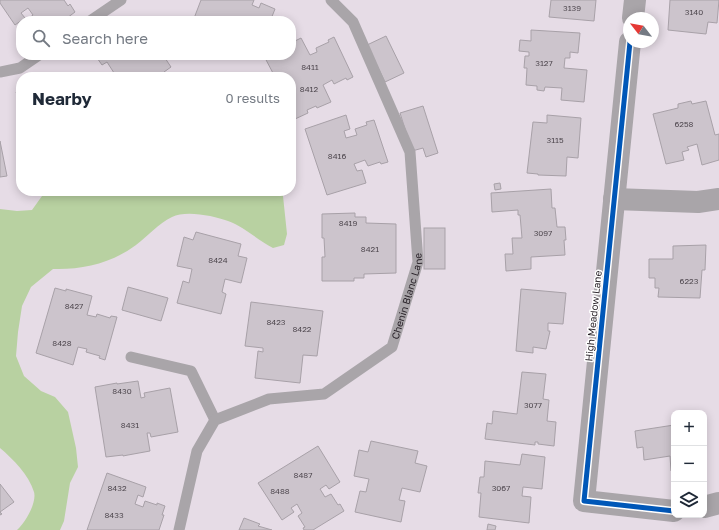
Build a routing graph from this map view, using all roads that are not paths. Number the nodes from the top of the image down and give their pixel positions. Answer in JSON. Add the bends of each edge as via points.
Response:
{"nodes":[{"id":1,"x":121,"y":0,"type":"edge"},
{"id":2,"x":331,"y":0,"type":"edge"},
{"id":3,"x":635,"y":0,"type":"edge"},
{"id":4,"x":634,"y":12,"type":"edge"},
{"id":5,"x":97,"y":16,"type":"edge"},
{"id":6,"x":629,"y":48,"type":"edge"},
{"id":7,"x":32,"y":60,"type":"edge"},
{"id":8,"x":0,"y":72,"type":"edge"},
{"id":9,"x":614,"y":199,"type":"junction"},
{"id":10,"x":719,"y":199,"type":"edge"},
{"id":11,"x":131,"y":357,"type":"dead end"},
{"id":12,"x":215,"y":420,"type":"junction"},
{"id":13,"x":719,"y":503,"type":"edge"},
{"id":14,"x":707,"y":506,"type":"edge"},
{"id":15,"x":671,"y":511,"type":"edge"},
{"id":16,"x":179,"y":530,"type":"edge"}],
"edges":[{"from":1,"to":5,"type":"lane"},
{"from":2,"to":12,"type":"lane","name":"Chenin Blanc Lane","via":[[353,22],[410,152],[418,262],[392,347],[324,394],[269,399]]},
{"from":3,"to":4,"type":"street"},
{"from":6,"to":9,"type":"street","name":"High Meadow Lane"},
{"from":7,"to":8,"type":"lane","via":[[20,68]]},
{"from":9,"to":10,"type":"street","via":[[698,202]]},
{"from":9,"to":15,"type":"street","name":"High Meadow Lane","via":[[584,501]]},
{"from":11,"to":12,"type":"lane","via":[[191,371]]},
{"from":12,"to":16,"type":"lane","via":[[197,451]]},
{"from":13,"to":14,"type":"street"}]}
